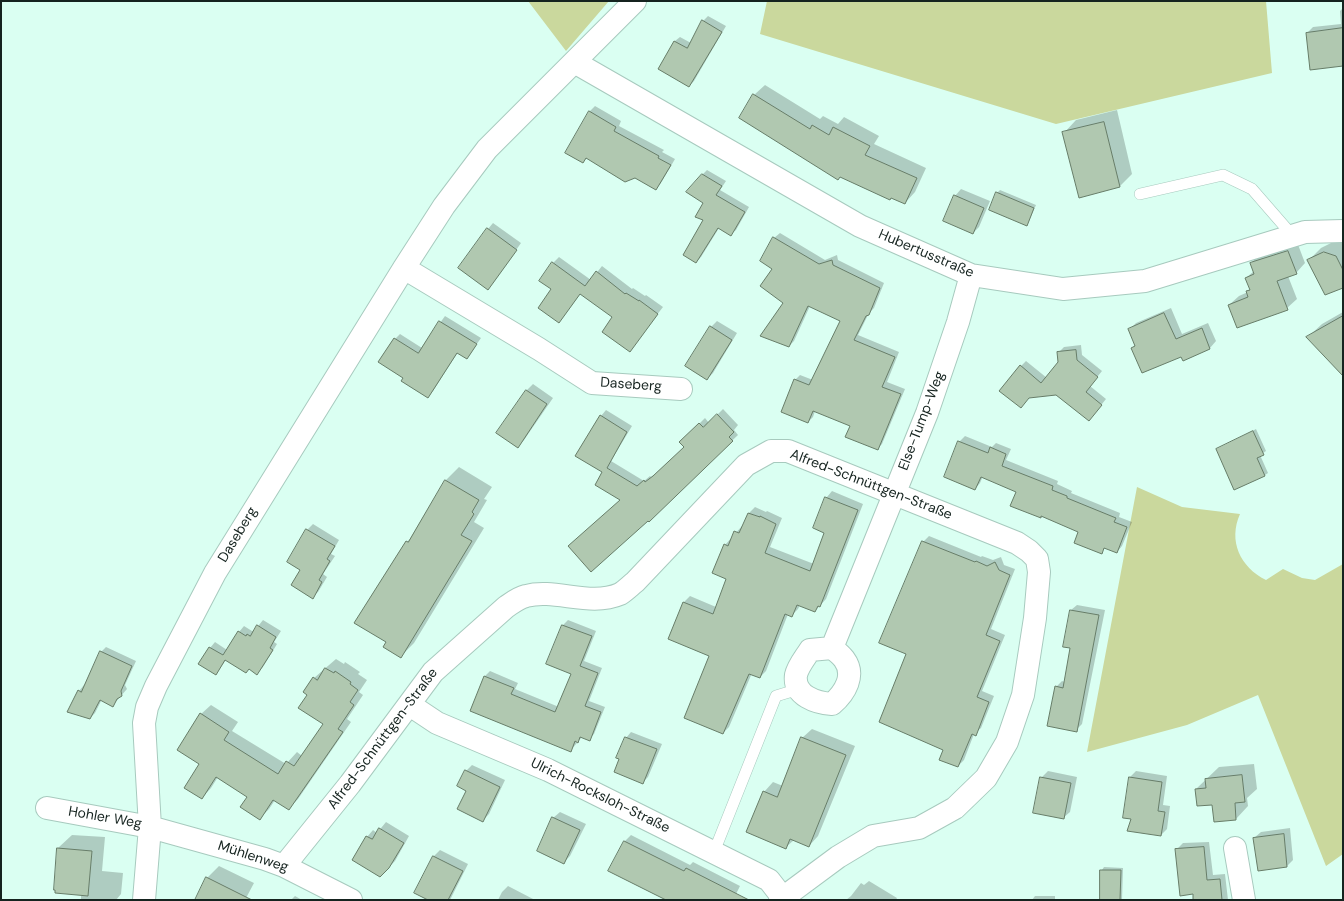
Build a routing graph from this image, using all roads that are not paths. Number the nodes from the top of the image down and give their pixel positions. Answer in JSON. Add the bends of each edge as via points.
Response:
{"nodes":[{"id":1,"x":635,"y":1,"type":"edge"},
{"id":2,"x":576,"y":63,"type":"junction"},
{"id":3,"x":1140,"y":194,"type":"dead end"},
{"id":4,"x":1343,"y":232,"type":"edge"},
{"id":5,"x":1292,"y":235,"type":"junction"},
{"id":6,"x":404,"y":268,"type":"junction"},
{"id":7,"x":971,"y":275,"type":"junction"},
{"id":8,"x":681,"y":389,"type":"dead end"},
{"id":9,"x":894,"y":494,"type":"junction"},
{"id":10,"x":832,"y":648,"type":"junction"},
{"id":11,"x":799,"y":689,"type":"junction"},
{"id":12,"x":410,"y":705,"type":"junction"},
{"id":13,"x":47,"y":808,"type":"dead end"},
{"id":14,"x":150,"y":826,"type":"junction"},
{"id":15,"x":1235,"y":848,"type":"dead end"},
{"id":16,"x":714,"y":852,"type":"junction"},
{"id":17,"x":284,"y":866,"type":"junction"},
{"id":18,"x":781,"y":899,"type":"edge"},
{"id":19,"x":144,"y":900,"type":"edge"},
{"id":20,"x":351,"y":900,"type":"edge"},
{"id":21,"x":1244,"y":900,"type":"edge"}],
"edges":[{"from":1,"to":2,"type":"street","name":"Daseberg"},
{"from":2,"to":6,"type":"street","name":"Daseberg","via":[[487,149],[444,206]]},
{"from":2,"to":7,"type":"street","name":"Hubertusstraße","via":[[860,226]]},
{"from":3,"to":5,"type":"lane","via":[[1223,175],[1252,189]]},
{"from":4,"to":5,"type":"street","name":"Hubertusstraße"},
{"from":5,"to":7,"type":"street","name":"Hubertusstraße","via":[[1145,281],[1063,290]]},
{"from":6,"to":8,"type":"street","name":"Daseberg","via":[[592,383]]},
{"from":6,"to":14,"type":"street","name":"Daseberg","via":[[220,565],[156,686],[144,723]]},
{"from":7,"to":9,"type":"street","name":"Else-Tump-Weg","via":[[927,413]]},
{"from":9,"to":10,"type":"street","name":"Else-Tump-Weg"},
{"from":9,"to":12,"type":"street","name":"Alfred-Schnüttgen-Straße","via":[[788,451],[771,451],[746,465],[620,594],[584,599],[540,594],[517,599],[432,672]]},
{"from":9,"to":18,"type":"street","name":"Alfred-Schnüttgen-Straße","via":[[1017,543],[1037,559],[1035,618],[1023,695],[1007,742],[986,778],[956,808],[919,828],[873,836]]},
{"from":10,"to":11,"type":"street","via":[[810,650],[796,676]]},
{"from":10,"to":11,"type":"street","via":[[845,659],[849,671],[848,686],[842,696],[832,704],[818,703]]},
{"from":11,"to":16,"type":"lane","via":[[776,696]]},
{"from":12,"to":16,"type":"street","name":"Ulrich-Rocksloh-Straße","via":[[437,723],[548,770]]},
{"from":12,"to":17,"type":"street","name":"Alfred-Schnüttgen-Straße"},
{"from":13,"to":14,"type":"street","name":"Hohler Weg"},
{"from":14,"to":17,"type":"street","name":"Mühlenweg"},
{"from":14,"to":19,"type":"street","name":"Hohler Weg"},
{"from":15,"to":21,"type":"street"},
{"from":16,"to":18,"type":"street","name":"Ulrich-Rocksloh-Straße","via":[[769,880]]},
{"from":17,"to":20,"type":"street","name":"Mühlenweg"}]}
